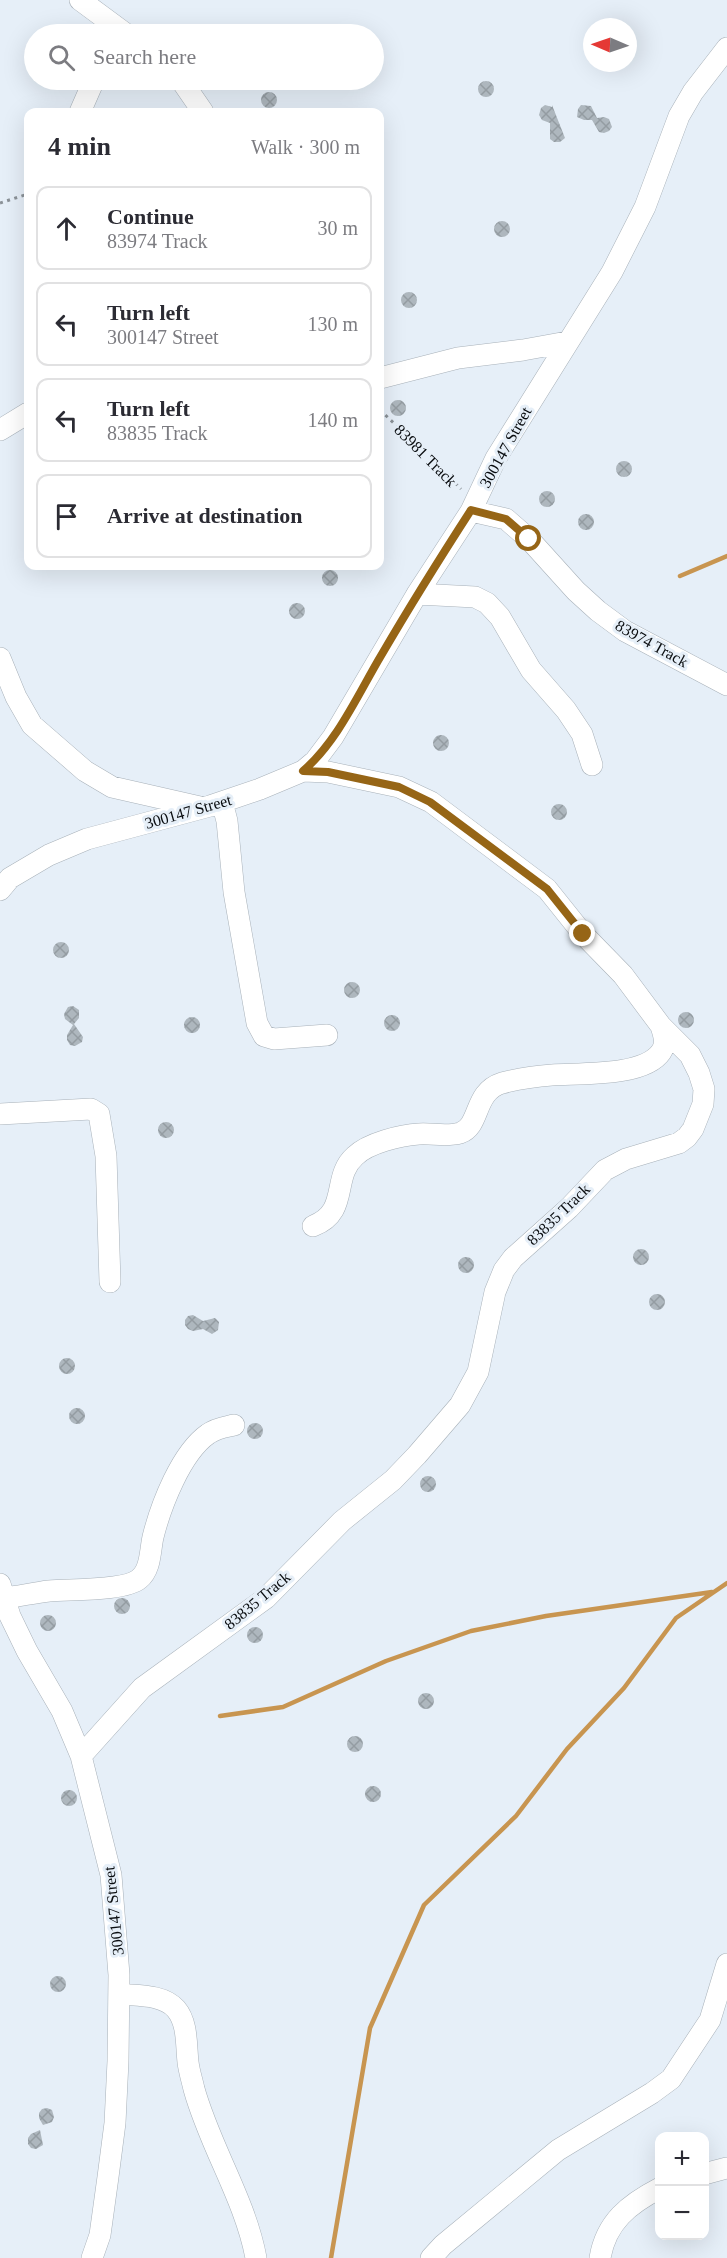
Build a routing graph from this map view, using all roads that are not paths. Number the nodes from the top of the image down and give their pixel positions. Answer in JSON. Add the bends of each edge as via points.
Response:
{"nodes":[{"id":1,"x":80,"y":0,"type":"edge"},
{"id":2,"x":112,"y":24,"type":"edge"},
{"id":3,"x":727,"y":48,"type":"edge"},
{"id":4,"x":90,"y":90,"type":"edge"},
{"id":5,"x":188,"y":90,"type":"edge"},
{"id":6,"x":82,"y":108,"type":"edge"},
{"id":7,"x":200,"y":108,"type":"edge"},
{"id":8,"x":567,"y":342,"type":"junction"},
{"id":9,"x":384,"y":377,"type":"edge"},
{"id":10,"x":24,"y":415,"type":"edge"},
{"id":11,"x":0,"y":430,"type":"edge"},
{"id":12,"x":468,"y":502,"type":"junction"},
{"id":13,"x":417,"y":594,"type":"junction"},
{"id":14,"x":0,"y":658,"type":"edge"},
{"id":15,"x":727,"y":685,"type":"edge"},
{"id":16,"x":592,"y":765,"type":"dead end"},
{"id":17,"x":303,"y":771,"type":"junction"},
{"id":18,"x":212,"y":805,"type":"junction"},
{"id":19,"x":0,"y":890,"type":"edge"},
{"id":20,"x":661,"y":1026,"type":"junction"},
{"id":21,"x":327,"y":1035,"type":"dead end"},
{"id":22,"x":0,"y":1114,"type":"edge"},
{"id":23,"x":313,"y":1226,"type":"dead end"},
{"id":24,"x":110,"y":1282,"type":"dead end"},
{"id":25,"x":234,"y":1425,"type":"dead end"},
{"id":26,"x":2,"y":1591,"type":"edge"},
{"id":27,"x":81,"y":1756,"type":"junction"},
{"id":28,"x":727,"y":1964,"type":"edge"},
{"id":29,"x":119,"y":1994,"type":"junction"},
{"id":30,"x":727,"y":2168,"type":"edge"},
{"id":31,"x":709,"y":2173,"type":"edge"},
{"id":32,"x":655,"y":2190,"type":"edge"},
{"id":33,"x":92,"y":2258,"type":"edge"},
{"id":34,"x":256,"y":2258,"type":"edge"},
{"id":35,"x":431,"y":2258,"type":"edge"},
{"id":36,"x":600,"y":2258,"type":"edge"}],
"edges":[{"from":1,"to":2,"type":"street"},
{"from":3,"to":8,"type":"street","name":"300147 Street","via":[[679,116],[636,227]]},
{"from":4,"to":6,"type":"street"},
{"from":5,"to":7,"type":"street"},
{"from":8,"to":9,"type":"street","via":[[458,358]]},
{"from":8,"to":12,"type":"street","name":"300147 Street"},
{"from":10,"to":11,"type":"street"},
{"from":12,"to":13,"type":"street","name":"300147 Street"},
{"from":12,"to":15,"type":"street","name":"83974 Track","via":[[506,519],[576,591],[625,631]]},
{"from":13,"to":16,"type":"street","via":[[475,597],[487,603],[500,617],[531,670],[572,718]]},
{"from":13,"to":17,"type":"street","name":"300147 Street","via":[[333,738]]},
{"from":14,"to":18,"type":"street","via":[[32,725],[85,771],[112,787]]},
{"from":17,"to":18,"type":"street","name":"300147 Street"},
{"from":17,"to":20,"type":"street","name":"83835 Track","via":[[399,787],[458,821],[547,889],[623,975]]},
{"from":18,"to":19,"type":"street","name":"300147 Street","via":[[87,839],[10,878]]},
{"from":18,"to":21,"type":"street","via":[[227,821],[234,892],[257,1023],[264,1036],[274,1039]]},
{"from":20,"to":23,"type":"street","via":[[665,1041],[661,1051],[648,1062],[607,1072],[549,1075],[502,1083],[485,1094],[470,1126],[460,1133],[398,1137],[361,1151],[345,1170],[334,1211]]},
{"from":20,"to":27,"type":"street","name":"83835 Track","via":[[690,1055],[704,1089],[701,1111],[687,1137],[605,1170],[513,1258],[495,1292],[478,1372],[460,1405],[417,1455],[342,1521],[266,1598],[142,1688]]},
{"from":22,"to":24,"type":"street","via":[[91,1108],[99,1114],[106,1156]]},
{"from":25,"to":26,"type":"street","via":[[208,1434],[180,1468],[140,1579],[124,1586]]},
{"from":26,"to":27,"type":"street","name":"300147 Street","via":[[27,1651],[62,1711]]},
{"from":27,"to":29,"type":"street","name":"300147 Street","via":[[111,1875]]},
{"from":28,"to":35,"type":"street","via":[[710,2020],[670,2079],[558,2150]]},
{"from":29,"to":33,"type":"street","name":"300147 Street","via":[[115,2123],[100,2235]]},
{"from":29,"to":34,"type":"street","via":[[168,2002],[181,2017],[197,2099],[243,2211]]},
{"from":30,"to":31,"type":"street"},
{"from":32,"to":36,"type":"street","via":[[638,2199],[615,2220]]}]}
